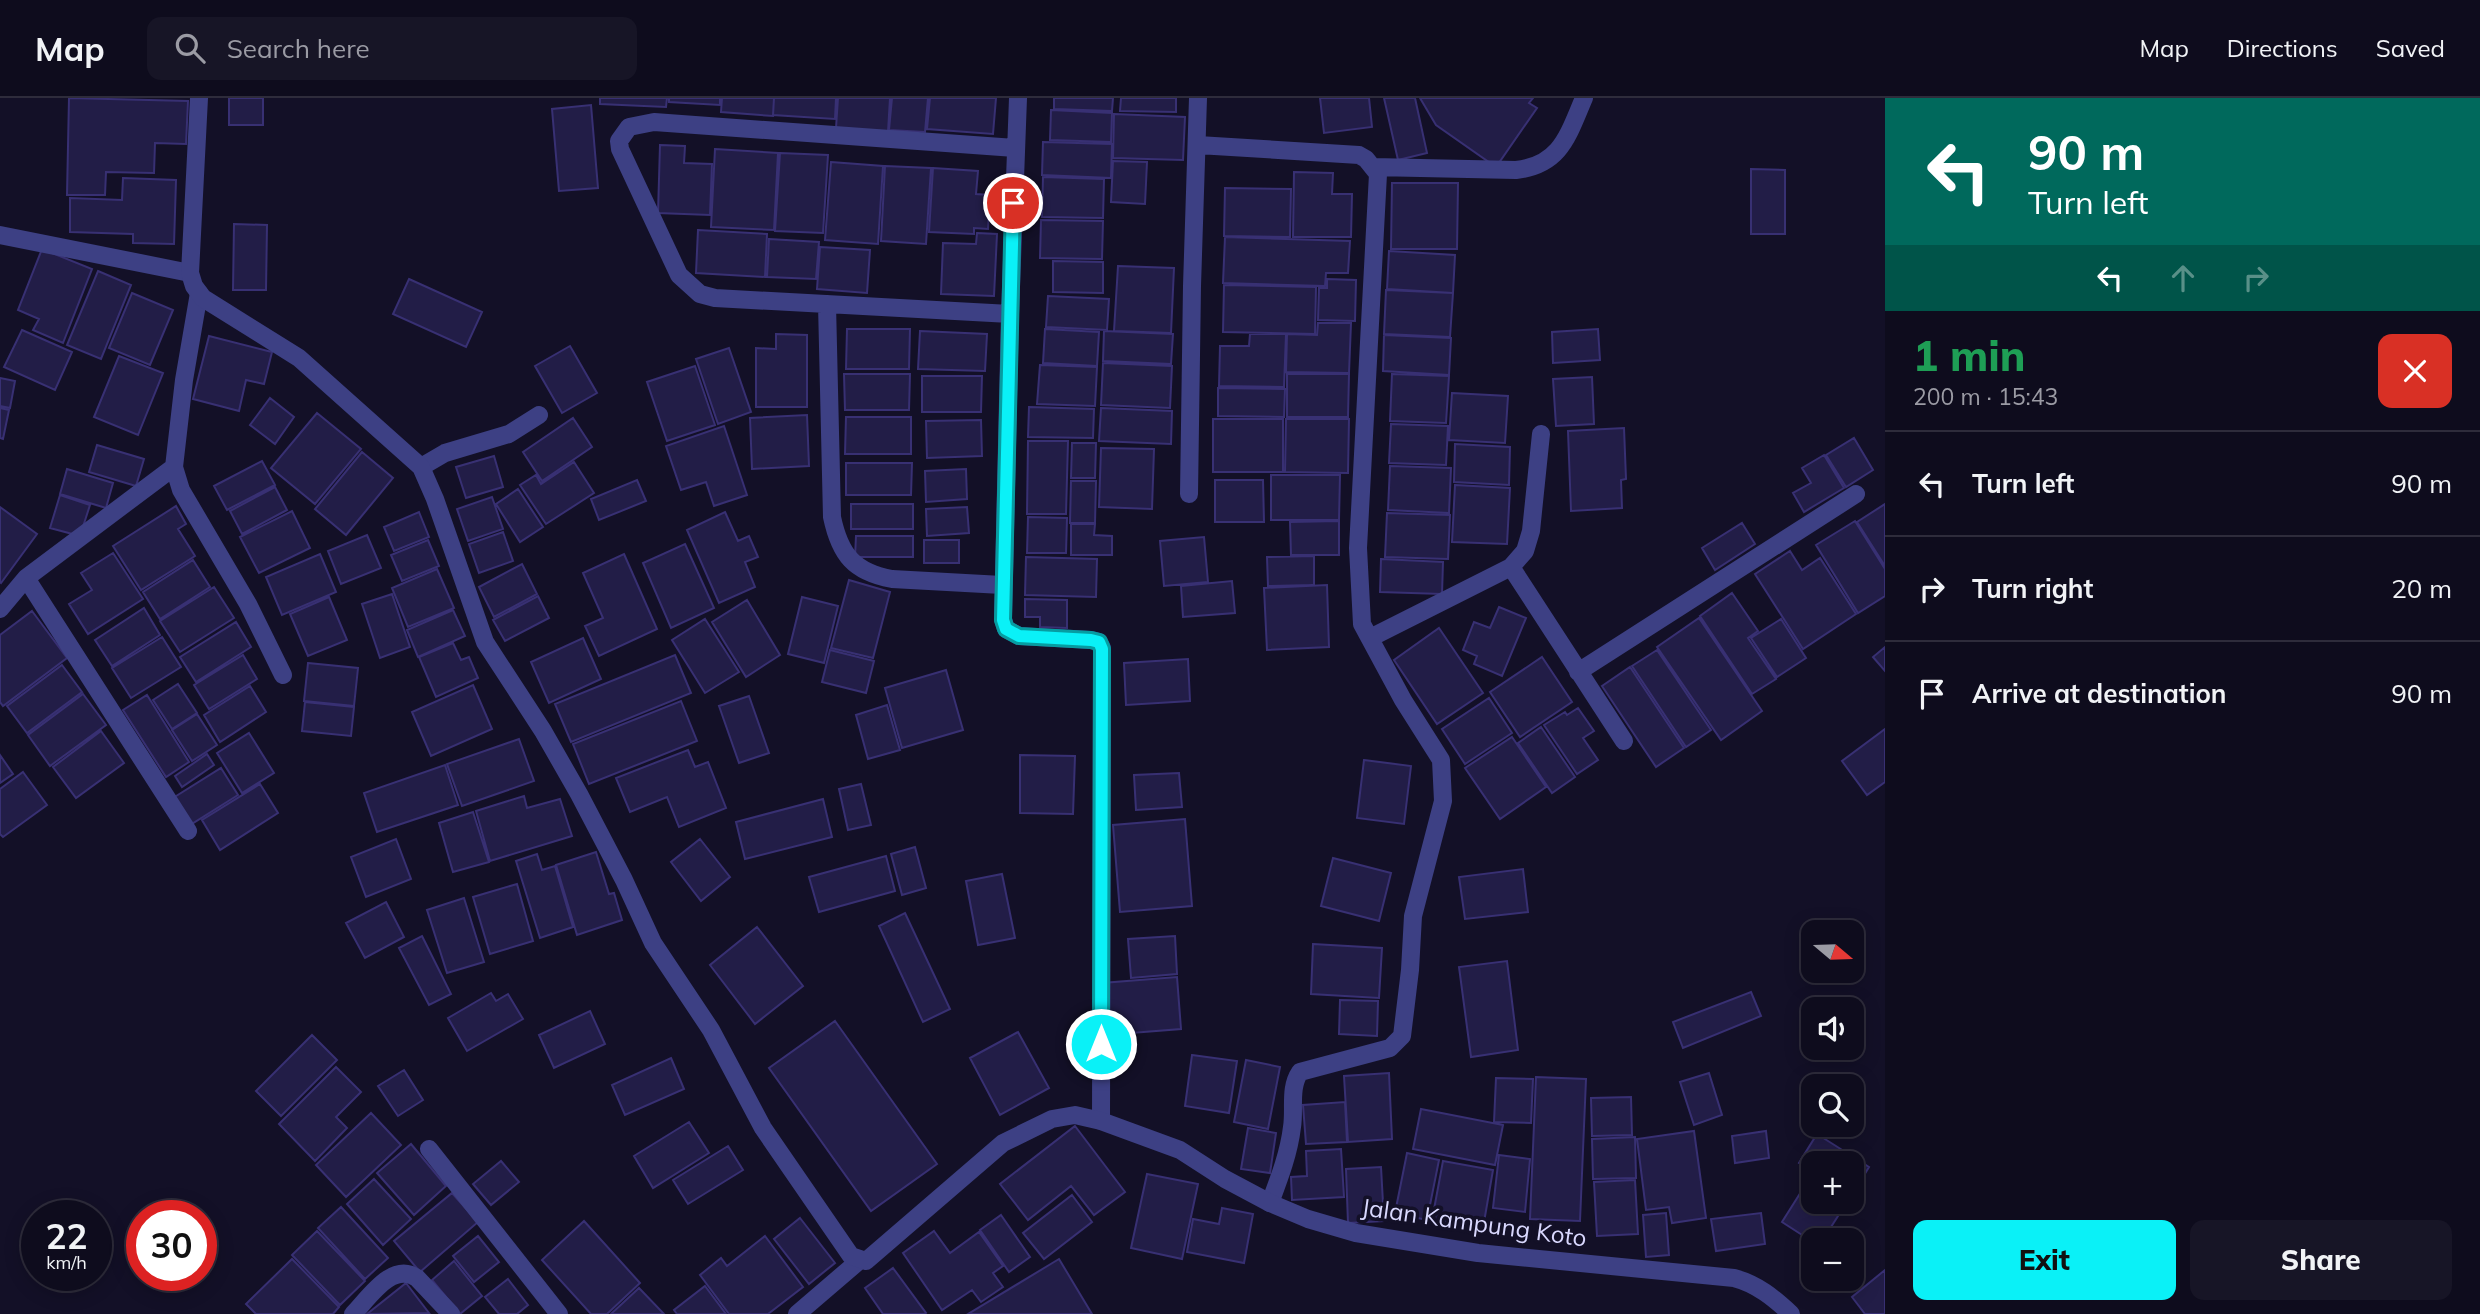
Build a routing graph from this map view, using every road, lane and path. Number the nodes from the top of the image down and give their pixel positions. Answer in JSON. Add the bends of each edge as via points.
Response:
{"nodes":[{"id":1,"x":199,"y":98,"type":"edge"},
{"id":2,"x":1018,"y":98,"type":"edge"},
{"id":3,"x":1198,"y":98,"type":"edge"},
{"id":4,"x":1584,"y":98,"type":"edge"},
{"id":5,"x":1198,"y":145,"type":"junction"},
{"id":6,"x":1015,"y":148,"type":"junction"},
{"id":7,"x":1373,"y":167,"type":"junction"},
{"id":8,"x":0,"y":235,"type":"edge"},
{"id":9,"x":190,"y":273,"type":"junction"},
{"id":10,"x":199,"y":293,"type":"junction"},
{"id":11,"x":827,"y":304,"type":"junction"},
{"id":12,"x":1010,"y":314,"type":"junction"},
{"id":13,"x":540,"y":415,"type":"dead end"},
{"id":14,"x":1541,"y":433,"type":"dead end"},
{"id":15,"x":174,"y":467,"type":"junction"},
{"id":16,"x":421,"y":467,"type":"junction"},
{"id":17,"x":1189,"y":494,"type":"dead end"},
{"id":18,"x":1856,"y":494,"type":"dead end"},
{"id":19,"x":1511,"y":567,"type":"junction"},
{"id":20,"x":26,"y":578,"type":"junction"},
{"id":21,"x":1002,"y":585,"type":"junction"},
{"id":22,"x":0,"y":609,"type":"edge"},
{"id":23,"x":1370,"y":638,"type":"junction"},
{"id":24,"x":1578,"y":672,"type":"junction"},
{"id":25,"x":283,"y":675,"type":"dead end"},
{"id":26,"x":1624,"y":741,"type":"dead end"},
{"id":27,"x":188,"y":831,"type":"dead end"},
{"id":28,"x":1101,"y":1121,"type":"junction"},
{"id":29,"x":429,"y":1149,"type":"dead end"},
{"id":30,"x":1270,"y":1203,"type":"junction"},
{"id":31,"x":867,"y":1257,"type":"junction"},
{"id":32,"x":556,"y":1313,"type":"edge"},
{"id":33,"x":353,"y":1314,"type":"edge"},
{"id":34,"x":451,"y":1314,"type":"edge"},
{"id":35,"x":797,"y":1314,"type":"edge"},
{"id":36,"x":1791,"y":1314,"type":"edge"}],
"edges":[{"from":1,"to":9,"type":"street"},
{"from":2,"to":6,"type":"street"},
{"from":3,"to":5,"type":"street"},
{"from":4,"to":7,"type":"street","via":[[1566,140],[1554,156],[1535,168]]},
{"from":5,"to":7,"type":"street","via":[[1359,155]]},
{"from":5,"to":17,"type":"street"},
{"from":6,"to":11,"type":"street","via":[[654,122],[629,127],[622,134],[620,149],[679,275],[689,285],[715,299]]},
{"from":6,"to":12,"type":"street"},
{"from":7,"to":23,"type":"street","via":[[1378,174],[1358,548],[1362,624]]},
{"from":8,"to":9,"type":"street"},
{"from":9,"to":10,"type":"street"},
{"from":10,"to":15,"type":"street"},
{"from":10,"to":16,"type":"street","via":[[299,358]]},
{"from":11,"to":12,"type":"street"},
{"from":11,"to":21,"type":"street","via":[[832,517],[844,553],[874,576]]},
{"from":12,"to":21,"type":"street"},
{"from":13,"to":16,"type":"street","via":[[509,433],[444,453]]},
{"from":14,"to":19,"type":"street","via":[[1531,531],[1525,551]]},
{"from":15,"to":20,"type":"street"},
{"from":15,"to":25,"type":"street","via":[[181,490],[248,604]]},
{"from":16,"to":31,"type":"street","via":[[485,642],[573,784],[653,943],[711,1030],[763,1128],[851,1256]]},
{"from":18,"to":24,"type":"street"},
{"from":19,"to":23,"type":"street"},
{"from":19,"to":24,"type":"street"},
{"from":20,"to":22,"type":"street"},
{"from":20,"to":27,"type":"street"},
{"from":21,"to":28,"type":"street","via":[[1003,620],[1011,633],[1091,640],[1099,642],[1102,649]]},
{"from":23,"to":30,"type":"street","via":[[1441,760],[1443,781],[1443,801],[1413,916],[1405,1027],[1390,1048],[1300,1072],[1294,1083],[1292,1128]]},
{"from":24,"to":26,"type":"street"},
{"from":28,"to":30,"type":"street","name":"Jalan Kampung Koto","via":[[1180,1150]]},
{"from":28,"to":31,"type":"street","name":"Jalan Kampung Koto","via":[[1075,1115],[1052,1119],[1003,1143]]},
{"from":29,"to":32,"type":"street"},
{"from":30,"to":36,"type":"street","name":"Jalan Kampung Koto","via":[[1356,1233],[1478,1253],[1734,1278],[1748,1281]]},
{"from":31,"to":35,"type":"street","name":"Jalan Kampung Koto"},
{"from":33,"to":34,"type":"street","via":[[389,1277],[404,1273],[417,1278]]}]}
